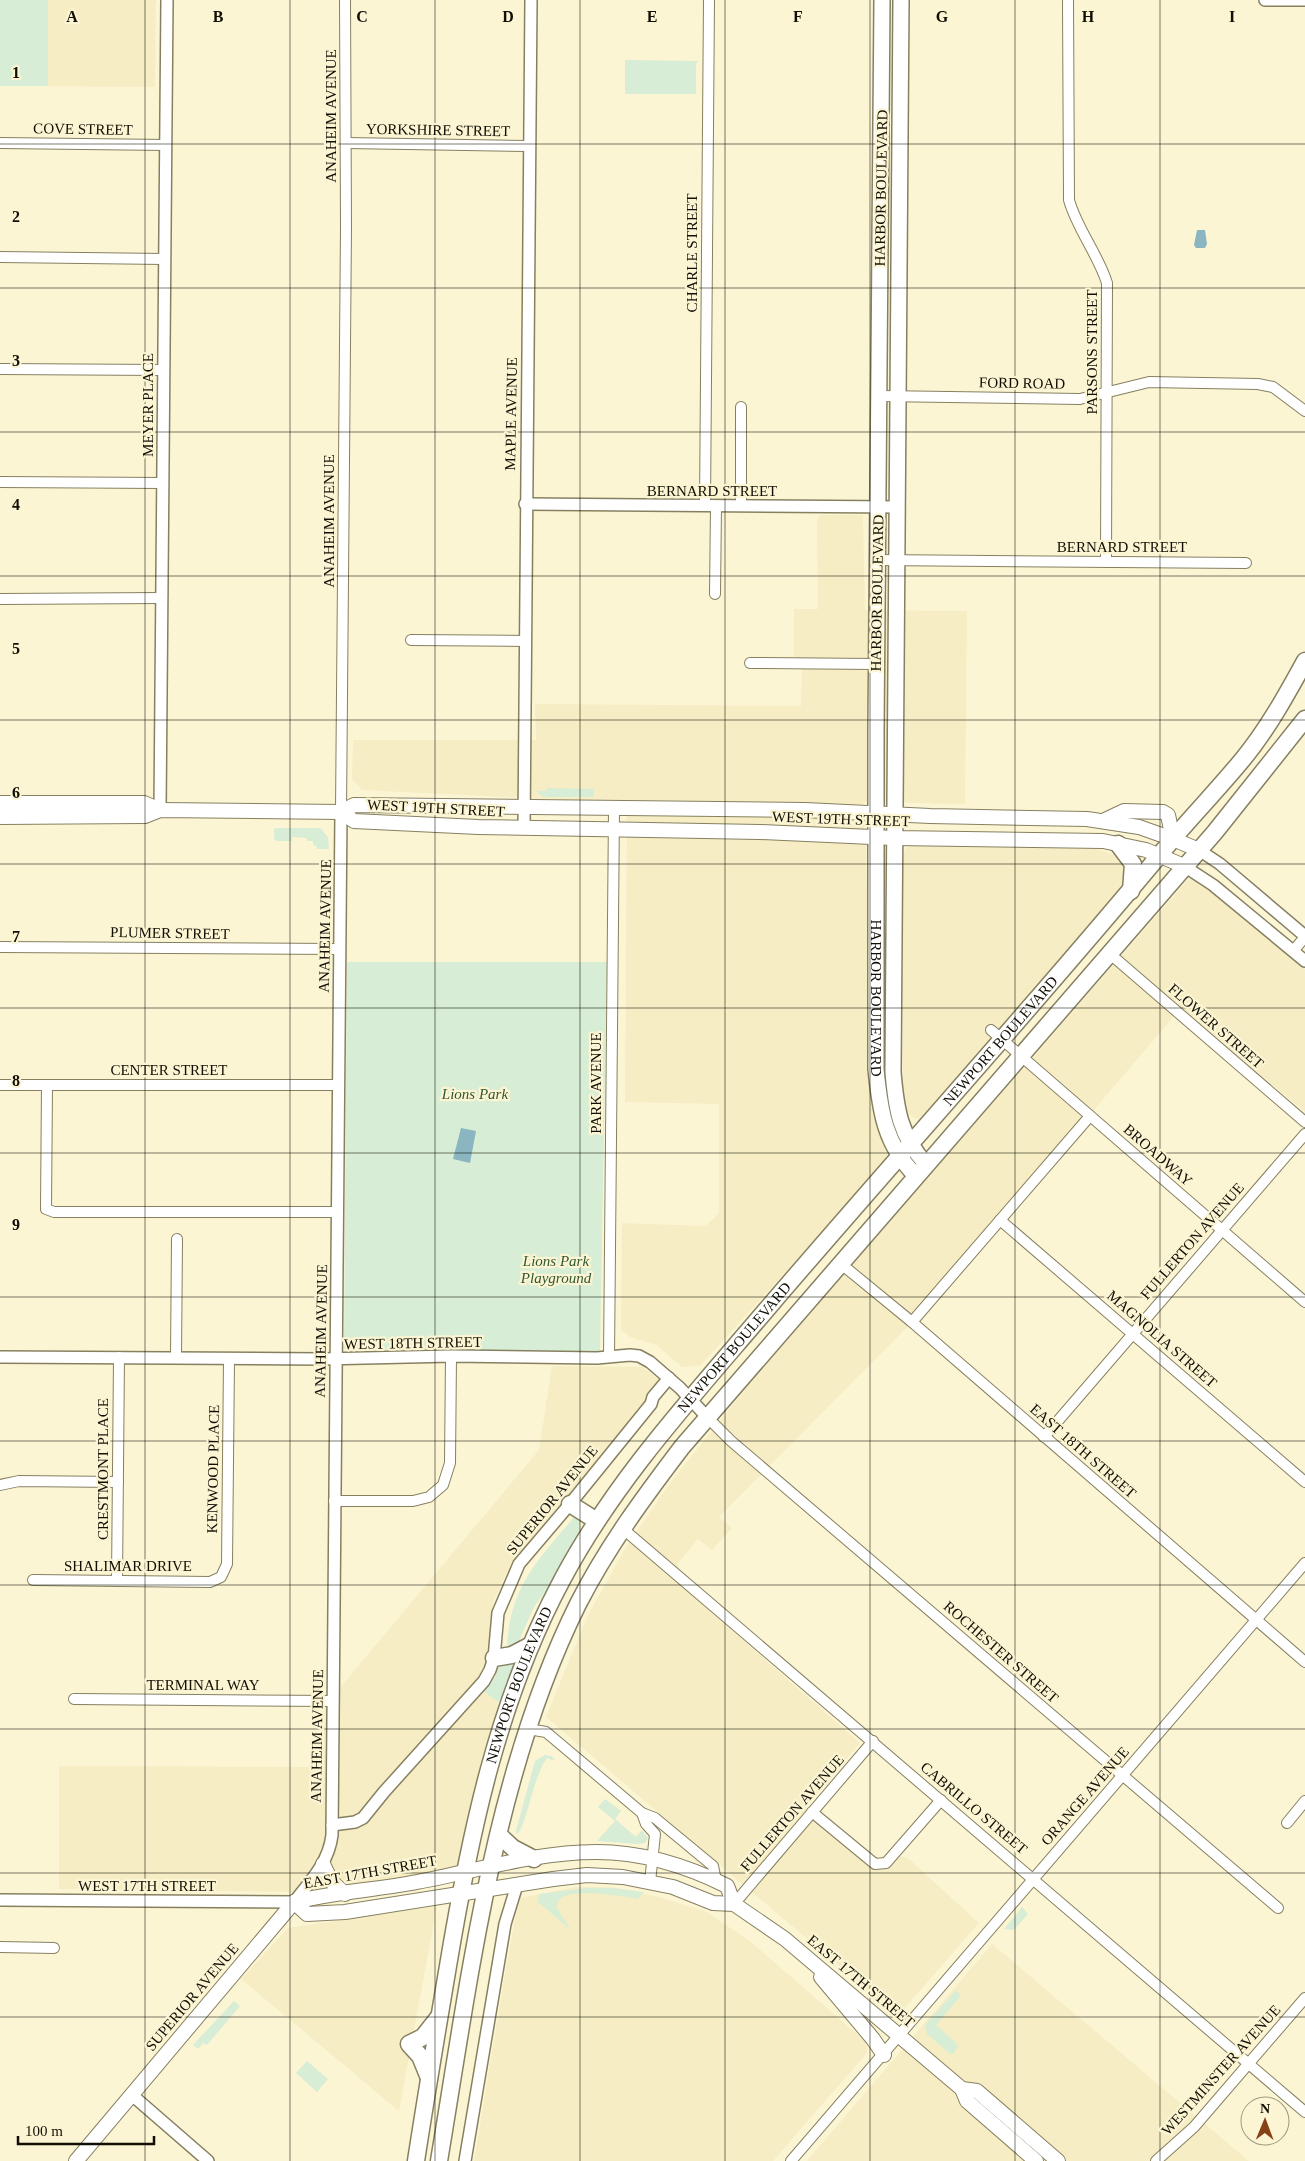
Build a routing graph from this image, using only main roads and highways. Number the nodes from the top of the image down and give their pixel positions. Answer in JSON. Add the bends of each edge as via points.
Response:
{"nodes":[{"id":1,"x":882,"y":0,"type":"edge"},
{"id":2,"x":901,"y":0,"type":"edge"},
{"id":3,"x":1305,"y":661,"type":"edge"},
{"id":4,"x":1305,"y":719,"type":"edge"},
{"id":5,"x":0,"y":803,"type":"edge"},
{"id":6,"x":160,"y":810,"type":"junction"},
{"id":7,"x":341,"y":812,"type":"junction"},
{"id":8,"x":876,"y":812,"type":"junction"},
{"id":9,"x":895,"y":813,"type":"junction"},
{"id":10,"x":0,"y":817,"type":"edge"},
{"id":11,"x":1105,"y":820,"type":"junction"},
{"id":12,"x":876,"y":837,"type":"junction"},
{"id":13,"x":894,"y":838,"type":"junction"},
{"id":14,"x":1173,"y":839,"type":"junction"},
{"id":15,"x":1118,"y":844,"type":"junction"},
{"id":16,"x":1198,"y":850,"type":"junction"},
{"id":17,"x":1160,"y":855,"type":"junction"},
{"id":18,"x":1184,"y":866,"type":"junction"},
{"id":19,"x":1131,"y":891,"type":"junction"},
{"id":20,"x":910,"y":1145,"type":"junction"},
{"id":21,"x":899,"y":1157,"type":"junction"},
{"id":22,"x":921,"y":1170,"type":"junction"},
{"id":23,"x":570,"y":1504,"type":"road end"},
{"id":24,"x":597,"y":1521,"type":"junction"},
{"id":25,"x":531,"y":1645,"type":"junction"},
{"id":26,"x":494,"y":1658,"type":"road end"},
{"id":27,"x":499,"y":1835,"type":"junction"},
{"id":28,"x":326,"y":1858,"type":"road end"},
{"id":29,"x":534,"y":1859,"type":"junction"},
{"id":30,"x":492,"y":1867,"type":"junction"},
{"id":31,"x":464,"y":1872,"type":"junction"},
{"id":32,"x":487,"y":1890,"type":"junction"},
{"id":33,"x":345,"y":1894,"type":"junction"},
{"id":34,"x":460,"y":1894,"type":"junction"},
{"id":35,"x":294,"y":1902,"type":"junction"},
{"id":36,"x":734,"y":1904,"type":"junction"},
{"id":37,"x":800,"y":1951,"type":"junction"},
{"id":38,"x":440,"y":2016,"type":"junction"},
{"id":39,"x":884,"y":2055,"type":"road end"},
{"id":40,"x":429,"y":2078,"type":"junction"},
{"id":41,"x":962,"y":2089,"type":"junction"},
{"id":42,"x":987,"y":2118,"type":"junction"},
{"id":43,"x":1025,"y":2133,"type":"junction"},
{"id":44,"x":76,"y":2161,"type":"edge"},
{"id":45,"x":416,"y":2161,"type":"edge"},
{"id":46,"x":439,"y":2161,"type":"edge"},
{"id":47,"x":1036,"y":2161,"type":"edge"},
{"id":48,"x":1058,"y":2161,"type":"edge"}],
"edges":[{"from":1,"to":8,"type":"main road","name":"HARBOR BOULEVARD"},
{"from":2,"to":9,"type":"main road","name":"HARBOR BOULEVARD"},
{"from":3,"to":14,"type":"highway","name":"NEWPORT BOULEVARD","via":[[1245,756]]},
{"from":4,"to":16,"type":"highway","name":"NEWPORT BOULEVARD"},
{"from":5,"to":6,"type":"main road","name":"WEST 19TH STREET","via":[[144,803]]},
{"from":6,"to":7,"type":"main road","name":"WEST 19TH STREET"},
{"from":6,"to":10,"type":"main road","name":"WEST 19TH STREET","via":[[145,816]]},
{"from":7,"to":8,"type":"main road","name":"WEST 19TH STREET","via":[[354,805]]},
{"from":7,"to":12,"type":"main road","name":"WEST 19TH STREET","via":[[354,820],[524,828]]},
{"from":8,"to":9,"type":"main road","name":"WEST 19TH STREET"},
{"from":8,"to":12,"type":"main road","name":"HARBOR BOULEVARD"},
{"from":9,"to":11,"type":"main road","name":"WEST 19TH STREET"},
{"from":9,"to":13,"type":"main road","name":"HARBOR BOULEVARD"},
{"from":11,"to":14,"type":"main road","name":"WEST 19TH STREET","via":[[1140,827]]},
{"from":11,"to":14,"type":"main road","via":[[1124,811],[1163,812],[1168,815]]},
{"from":12,"to":13,"type":"main road","name":"WEST 19TH STREET"},
{"from":12,"to":21,"type":"main road","name":"HARBOR BOULEVARD","via":[[876,1069],[884,1118]]},
{"from":13,"to":15,"type":"main road","name":"WEST 19TH STREET","via":[[1103,841]]},
{"from":13,"to":20,"type":"main road","name":"HARBOR BOULEVARD","via":[[893,1072],[898,1113]]},
{"from":14,"to":16,"type":"main road","name":"WEST 19TH STREET"},
{"from":14,"to":17,"type":"highway","name":"NEWPORT BOULEVARD"},
{"from":15,"to":17,"type":"main road","name":"WEST 19TH STREET"},
{"from":15,"to":19,"type":"highway","via":[[1133,864]]},
{"from":16,"to":18,"type":"highway","name":"NEWPORT BOULEVARD"},
{"from":17,"to":18,"type":"main road","name":"WEST 19TH STREET"},
{"from":17,"to":19,"type":"highway","name":"NEWPORT BOULEVARD"},
{"from":18,"to":22,"type":"highway","name":"NEWPORT BOULEVARD"},
{"from":19,"to":20,"type":"highway","name":"NEWPORT BOULEVARD","via":[[997,1035]]},
{"from":20,"to":21,"type":"highway","name":"NEWPORT BOULEVARD"},
{"from":20,"to":22,"type":"main road","name":"HARBOR BOULEVARD"},
{"from":21,"to":22,"type":"main road","name":"HARBOR BOULEVARD"},
{"from":21,"to":24,"type":"highway","name":"NEWPORT BOULEVARD","via":[[691,1400]]},
{"from":22,"to":27,"type":"highway","name":"NEWPORT BOULEVARD","via":[[707,1417],[622,1528],[584,1592],[546,1678],[528,1729]]},
{"from":23,"to":24,"type":"highway"},
{"from":24,"to":25,"type":"highway","name":"NEWPORT BOULEVARD","via":[[560,1584]]},
{"from":25,"to":26,"type":"highway","via":[[512,1655]]},
{"from":25,"to":31,"type":"highway","name":"NEWPORT BOULEVARD","via":[[496,1745]]},
{"from":27,"to":29,"type":"highway","via":[[513,1848]]},
{"from":27,"to":30,"type":"highway","name":"NEWPORT BOULEVARD"},
{"from":28,"to":33,"type":"main road","via":[[330,1881]]},
{"from":29,"to":30,"type":"main road","name":"EAST 17TH STREET"},
{"from":29,"to":36,"type":"main road","name":"EAST 17TH STREET","via":[[598,1852],[653,1859],[685,1868],[727,1886]]},
{"from":30,"to":31,"type":"main road","name":"EAST 17TH STREET"},
{"from":30,"to":32,"type":"highway","name":"NEWPORT BOULEVARD"},
{"from":31,"to":33,"type":"main road","name":"EAST 17TH STREET"},
{"from":31,"to":34,"type":"highway","name":"NEWPORT BOULEVARD"},
{"from":32,"to":34,"type":"main road","name":"EAST 17TH STREET"},
{"from":32,"to":36,"type":"main road","name":"EAST 17TH STREET","via":[[586,1876],[624,1877],[672,1887],[713,1903]]},
{"from":32,"to":46,"type":"highway","name":"NEWPORT BOULEVARD"},
{"from":33,"to":35,"type":"main road","name":"EAST 17TH STREET"},
{"from":34,"to":35,"type":"main road","name":"EAST 17TH STREET","via":[[324,1914],[307,1914]]},
{"from":34,"to":38,"type":"highway","name":"NEWPORT BOULEVARD"},
{"from":35,"to":44,"type":"main road","name":"SUPERIOR AVENUE"},
{"from":36,"to":37,"type":"main road","name":"EAST 17TH STREET"},
{"from":37,"to":39,"type":"main road"},
{"from":37,"to":41,"type":"main road","name":"EAST 17TH STREET"},
{"from":38,"to":40,"type":"highway","name":"NEWPORT BOULEVARD"},
{"from":38,"to":40,"type":"highway","via":[[423,2037],[409,2044],[420,2056]]},
{"from":40,"to":45,"type":"highway","name":"NEWPORT BOULEVARD"},
{"from":41,"to":42,"type":"main road","name":"EAST 17TH STREET","via":[[967,2101]]},
{"from":41,"to":43,"type":"main road","name":"EAST 17TH STREET","via":[[977,2091]]},
{"from":42,"to":43,"type":"main road"},
{"from":42,"to":47,"type":"main road","name":"EAST 17TH STREET"},
{"from":43,"to":48,"type":"main road","name":"EAST 17TH STREET"}]}
